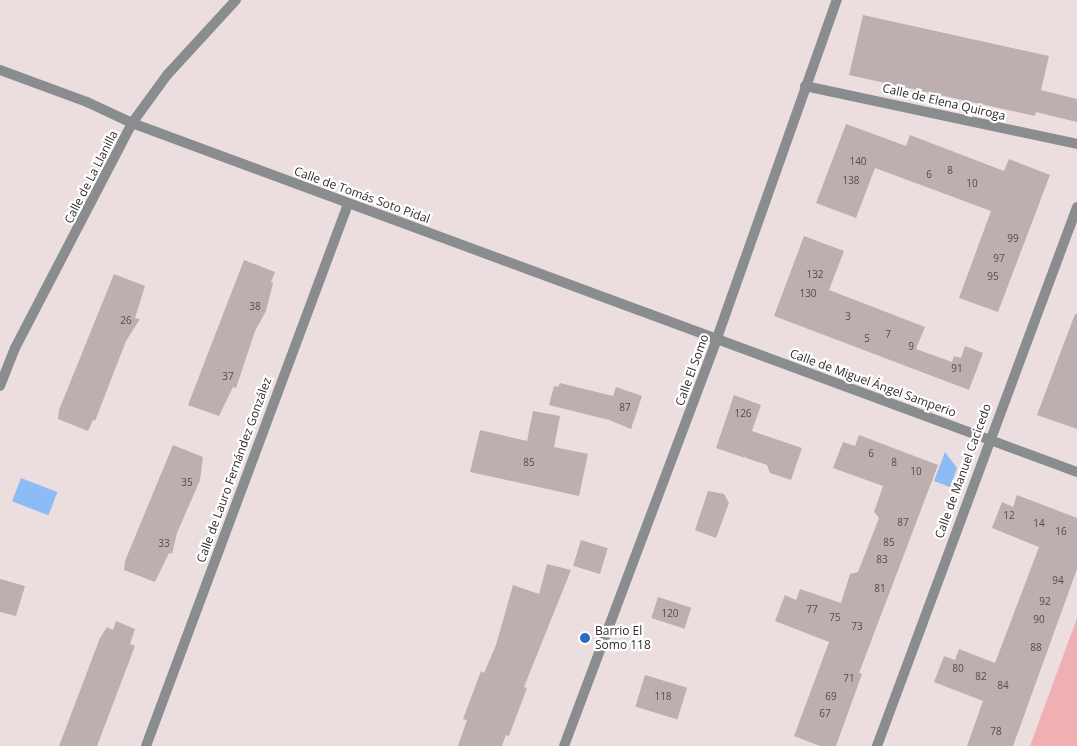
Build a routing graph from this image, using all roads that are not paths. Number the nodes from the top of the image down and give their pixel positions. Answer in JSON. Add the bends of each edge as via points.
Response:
{"nodes":[{"id":1,"x":236,"y":0,"type":"edge"},
{"id":2,"x":837,"y":0,"type":"edge"},
{"id":3,"x":0,"y":70,"type":"edge"},
{"id":4,"x":805,"y":86,"type":"junction"},
{"id":5,"x":132,"y":123,"type":"junction"},
{"id":6,"x":1077,"y":144,"type":"edge"},
{"id":7,"x":348,"y":204,"type":"junction"},
{"id":8,"x":1077,"y":207,"type":"edge"},
{"id":9,"x":717,"y":338,"type":"junction"},
{"id":10,"x":0,"y":386,"type":"edge"},
{"id":11,"x":989,"y":439,"type":"junction"},
{"id":12,"x":1077,"y":472,"type":"edge"},
{"id":13,"x":146,"y":746,"type":"edge"},
{"id":14,"x":564,"y":746,"type":"edge"},
{"id":15,"x":877,"y":746,"type":"edge"}],
"edges":[{"from":1,"to":5,"type":"street","name":"Calle de La Llanilla","via":[[167,75]]},
{"from":2,"to":4,"type":"street","name":"Calle El Somo"},
{"from":3,"to":5,"type":"street","name":"Calle de Tomás Soto Pidal","via":[[87,102]]},
{"from":4,"to":6,"type":"street","name":"Calle de Elena Quiroga"},
{"from":4,"to":9,"type":"street","name":"Calle El Somo"},
{"from":5,"to":7,"type":"street","name":"Calle de Tomás Soto Pidal"},
{"from":5,"to":10,"type":"street","name":"Calle de La Llanilla","via":[[15,348]]},
{"from":7,"to":9,"type":"street","name":"Calle de Tomás Soto Pidal"},
{"from":7,"to":13,"type":"street","name":"Calle de Lauro Fernández González"},
{"from":8,"to":11,"type":"street","name":"Calle de Manuel Cacicedo"},
{"from":9,"to":11,"type":"street","name":"Calle de Miguel Ángel Samperio"},
{"from":9,"to":14,"type":"street","name":"Calle El Somo"},
{"from":11,"to":12,"type":"street","name":"Calle de Miguel Ángel Samperio"},
{"from":11,"to":15,"type":"street","name":"Calle de Manuel Cacicedo"}]}
